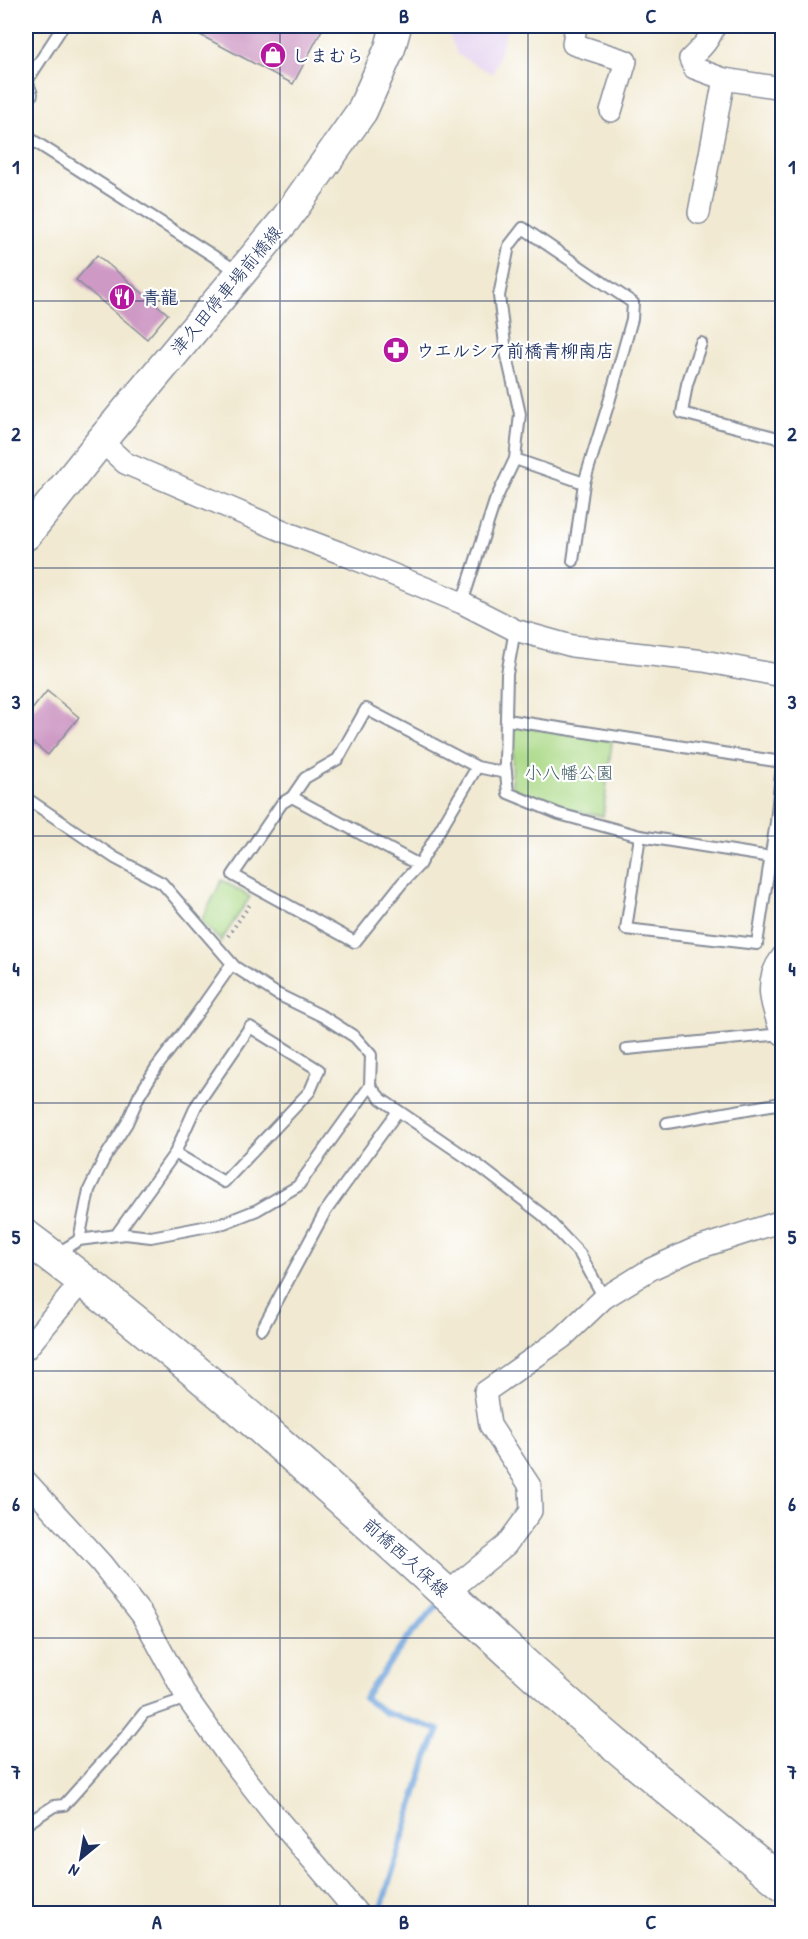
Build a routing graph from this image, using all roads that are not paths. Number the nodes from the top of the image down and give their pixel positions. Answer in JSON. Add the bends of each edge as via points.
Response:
{"nodes":[{"id":1,"x":63,"y":26,"type":"edge"},
{"id":2,"x":396,"y":26,"type":"edge"},
{"id":3,"x":576,"y":26,"type":"edge"},
{"id":4,"x":714,"y":26,"type":"edge"},
{"id":5,"x":724,"y":79,"type":"junction"},
{"id":6,"x":783,"y":88,"type":"edge"},
{"id":7,"x":26,"y":108,"type":"edge"},
{"id":8,"x":610,"y":111,"type":"dead end"},
{"id":9,"x":26,"y":136,"type":"edge"},
{"id":10,"x":699,"y":213,"type":"dead end"},
{"id":11,"x":240,"y":273,"type":"junction"},
{"id":12,"x":701,"y":343,"type":"dead end"},
{"id":13,"x":783,"y":439,"type":"edge"},
{"id":14,"x":101,"y":441,"type":"junction"},
{"id":15,"x":515,"y":459,"type":"junction"},
{"id":16,"x":584,"y":483,"type":"junction"},
{"id":17,"x":26,"y":535,"type":"edge"},
{"id":18,"x":573,"y":561,"type":"dead end"},
{"id":19,"x":462,"y":603,"type":"junction"},
{"id":20,"x":515,"y":630,"type":"junction"},
{"id":21,"x":783,"y":676,"type":"edge"},
{"id":22,"x":507,"y":720,"type":"junction"},
{"id":23,"x":783,"y":763,"type":"edge"},
{"id":24,"x":477,"y":767,"type":"junction"},
{"id":25,"x":506,"y":774,"type":"junction"},
{"id":26,"x":292,"y":797,"type":"junction"},
{"id":27,"x":26,"y":798,"type":"edge"},
{"id":28,"x":640,"y":836,"type":"junction"},
{"id":29,"x":771,"y":856,"type":"junction"},
{"id":30,"x":419,"y":865,"type":"junction"},
{"id":31,"x":783,"y":957,"type":"edge"},
{"id":32,"x":232,"y":964,"type":"junction"},
{"id":33,"x":782,"y":1034,"type":"edge"},
{"id":34,"x":627,"y":1049,"type":"dead end"},
{"id":35,"x":370,"y":1086,"type":"junction"},
{"id":36,"x":783,"y":1103,"type":"edge"},
{"id":37,"x":398,"y":1111,"type":"junction"},
{"id":38,"x":667,"y":1123,"type":"dead end"},
{"id":39,"x":175,"y":1153,"type":"junction"},
{"id":40,"x":783,"y":1221,"type":"edge"},
{"id":41,"x":116,"y":1235,"type":"junction"},
{"id":42,"x":26,"y":1237,"type":"edge"},
{"id":43,"x":65,"y":1248,"type":"junction"},
{"id":44,"x":83,"y":1281,"type":"junction"},
{"id":45,"x":604,"y":1298,"type":"junction"},
{"id":46,"x":261,"y":1329,"type":"dead end"},
{"id":47,"x":26,"y":1349,"type":"edge"},
{"id":48,"x":26,"y":1480,"type":"edge"},
{"id":49,"x":447,"y":1593,"type":"junction"},
{"id":50,"x":187,"y":1698,"type":"junction"},
{"id":51,"x":26,"y":1824,"type":"edge"},
{"id":52,"x":783,"y":1883,"type":"edge"},
{"id":53,"x":358,"y":1914,"type":"edge"}],
"edges":[{"from":1,"to":7,"type":"lane","via":[[27,81],[32,94]]},
{"from":2,"to":11,"type":"main road","name":"津久田停車場前橋線","via":[[362,111],[285,220]]},
{"from":3,"to":8,"type":"street","via":[[573,44],[626,61]]},
{"from":4,"to":5,"type":"street","via":[[690,59],[694,68]]},
{"from":5,"to":6,"type":"street"},
{"from":5,"to":10,"type":"street"},
{"from":9,"to":11,"type":"lane"},
{"from":11,"to":14,"type":"main road","name":"津久田停車場前橋線"},
{"from":12,"to":13,"type":"lane","via":[[682,414]]},
{"from":14,"to":17,"type":"main road","name":"津久田停車場前橋線"},
{"from":14,"to":19,"type":"street","via":[[125,463],[288,534]]},
{"from":15,"to":16,"type":"lane"},
{"from":15,"to":16,"type":"lane","via":[[520,414],[506,352],[500,296],[509,246],[523,228],[633,303],[632,319]]},
{"from":15,"to":19,"type":"lane","via":[[495,501]]},
{"from":16,"to":18,"type":"lane"},
{"from":19,"to":20,"type":"street"},
{"from":20,"to":21,"type":"street","via":[[572,646],[704,661]]},
{"from":20,"to":22,"type":"lane","via":[[507,674]]},
{"from":22,"to":23,"type":"lane"},
{"from":22,"to":25,"type":"lane"},
{"from":23,"to":29,"type":"lane"},
{"from":24,"to":25,"type":"lane"},
{"from":24,"to":26,"type":"lane","via":[[366,710],[338,759],[305,778]]},
{"from":24,"to":30,"type":"lane"},
{"from":25,"to":28,"type":"lane","via":[[508,793],[560,814]]},
{"from":26,"to":30,"type":"lane"},
{"from":26,"to":30,"type":"lane","via":[[282,803],[233,875],[355,942]]},
{"from":27,"to":32,"type":"lane","via":[[115,858],[162,883]]},
{"from":28,"to":29,"type":"lane"},
{"from":28,"to":29,"type":"lane","via":[[626,929],[758,944]]},
{"from":31,"to":33,"type":"street","via":[[770,982]]},
{"from":32,"to":35,"type":"lane","via":[[355,1038],[370,1055]]},
{"from":32,"to":43,"type":"lane","via":[[139,1096],[104,1159]]},
{"from":33,"to":34,"type":"lane"},
{"from":35,"to":37,"type":"lane"},
{"from":35,"to":41,"type":"lane","via":[[298,1186],[278,1198],[224,1223],[151,1237]]},
{"from":36,"to":38,"type":"lane"},
{"from":37,"to":45,"type":"lane","via":[[544,1216],[580,1254]]},
{"from":37,"to":46,"type":"lane","via":[[325,1212]]},
{"from":39,"to":39,"type":"lane","via":[[196,1106],[250,1027],[319,1070],[310,1091],[224,1182]]},
{"from":39,"to":41,"type":"lane"},
{"from":40,"to":45,"type":"street","via":[[692,1250]]},
{"from":41,"to":43,"type":"lane"},
{"from":42,"to":43,"type":"main road","name":"前橋西久保線"},
{"from":43,"to":44,"type":"main road","name":"前橋西久保線"},
{"from":44,"to":47,"type":"street"},
{"from":44,"to":49,"type":"main road","name":"前橋西久保線","via":[[271,1435]]},
{"from":45,"to":49,"type":"street","via":[[562,1338],[484,1392],[490,1425],[530,1486],[531,1511],[506,1545]]},
{"from":48,"to":50,"type":"street","via":[[142,1615]]},
{"from":49,"to":52,"type":"main road","name":"前橋西久保線","via":[[616,1745]]},
{"from":50,"to":51,"type":"lane","via":[[144,1713],[64,1805],[54,1806]]},
{"from":50,"to":53,"type":"street","via":[[275,1816]]}]}
